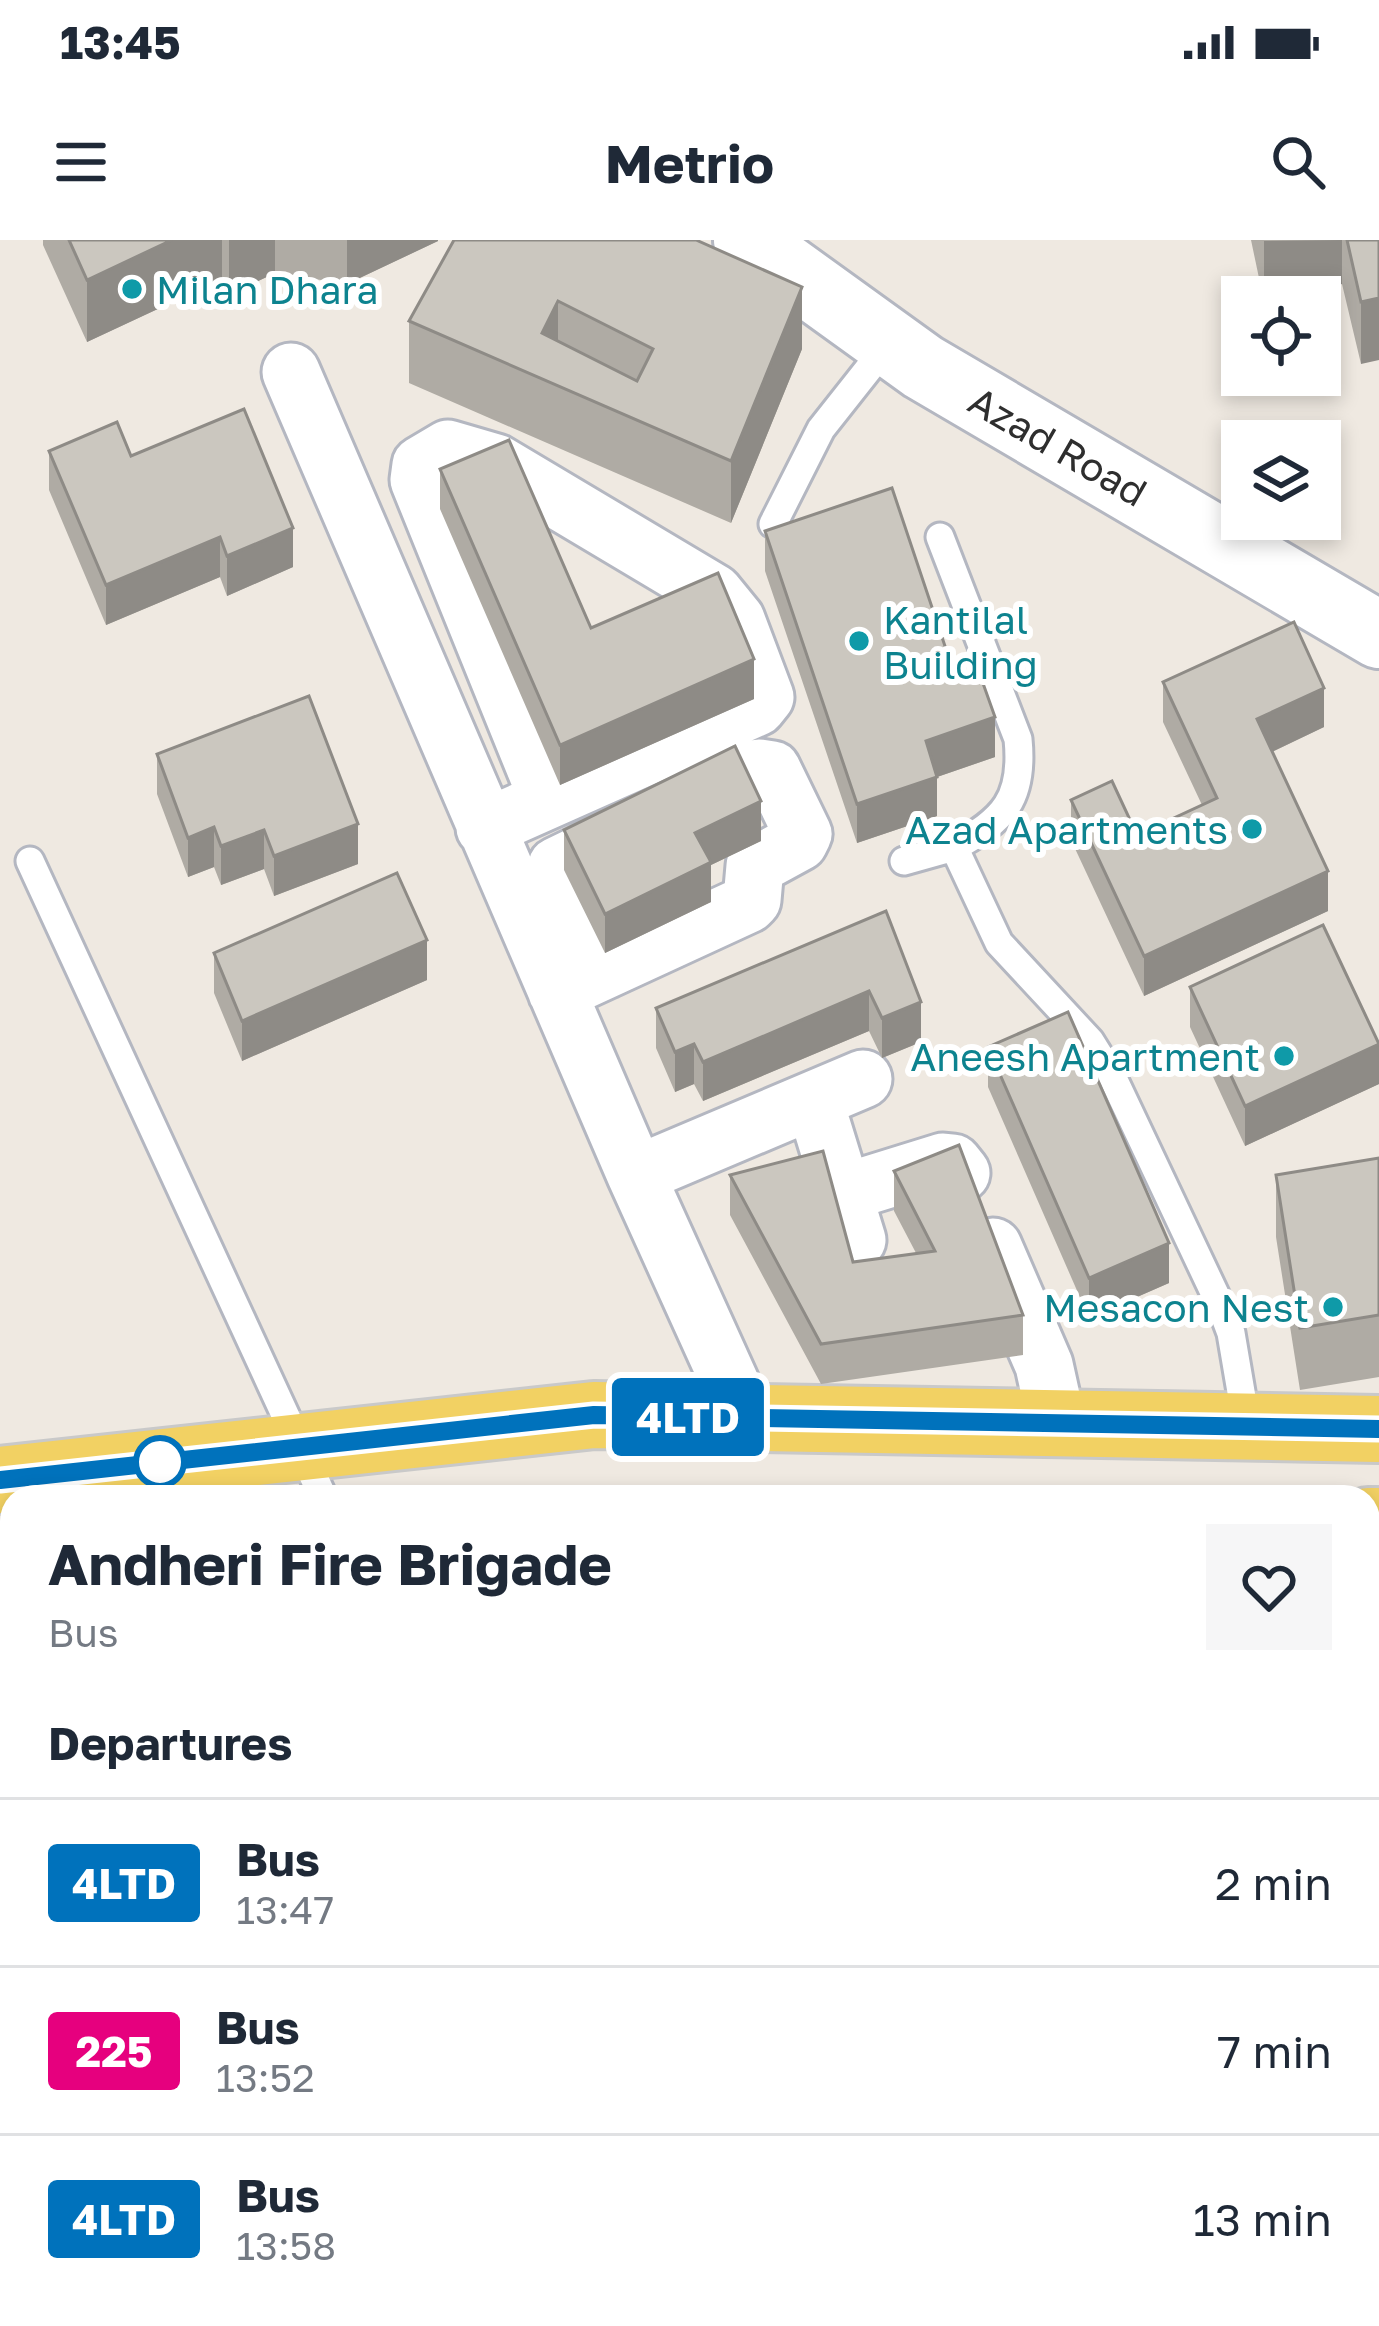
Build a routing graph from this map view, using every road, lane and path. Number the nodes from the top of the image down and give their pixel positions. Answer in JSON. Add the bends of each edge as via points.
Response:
{"nodes":[{"id":1,"x":747,"y":240,"type":"edge"},
{"id":2,"x":889,"y":343,"type":"junction"},
{"id":3,"x":291,"y":372,"type":"dead end"},
{"id":4,"x":773,"y":524,"type":"edge"},
{"id":5,"x":940,"y":537,"type":"dead end"},
{"id":6,"x":1379,"y":634,"type":"edge"},
{"id":7,"x":548,"y":799,"type":"junction"},
{"id":8,"x":485,"y":828,"type":"junction"},
{"id":9,"x":954,"y":847,"type":"junction"},
{"id":10,"x":30,"y":861,"type":"dead end"},
{"id":11,"x":904,"y":861,"type":"dead end"},
{"id":12,"x":636,"y":1175,"type":"junction"},
{"id":13,"x":746,"y":1418,"type":"junction"},
{"id":14,"x":1057,"y":1424,"type":"junction"},
{"id":15,"x":1247,"y":1427,"type":"junction"},
{"id":16,"x":1379,"y":1429,"type":"edge"},
{"id":17,"x":313,"y":1472,"type":"edge"},
{"id":18,"x":0,"y":1480,"type":"edge"}],
"edges":[{"from":1,"to":2,"type":"street","name":"Azad Road"},
{"from":2,"to":4,"type":"lane","via":[[821,429]]},
{"from":2,"to":6,"type":"street","name":"Azad Road"},
{"from":3,"to":8,"type":"street"},
{"from":5,"to":9,"type":"lane","via":[[1018,739],[1021,770],[992,827]]},
{"from":7,"to":7,"type":"street","via":[[757,706],[764,693],[736,620],[714,593],[496,463],[448,449],[421,465],[419,479]]},
{"from":7,"to":8,"type":"street"},
{"from":8,"to":12,"type":"street","via":[[581,981]]},
{"from":9,"to":11,"type":"lane"},
{"from":9,"to":15,"type":"lane","via":[[999,943],[1090,1041],[1113,1078],[1226,1321]]},
{"from":10,"to":17,"type":"lane"},
{"from":12,"to":13,"type":"street"},
{"from":12,"to":14,"type":"street","via":[[838,1090],[850,1216],[943,1162],[960,1170],[1044,1365]]},
{"from":13,"to":14,"type":"main road"},
{"from":13,"to":17,"type":"main road","via":[[594,1415]]},
{"from":14,"to":15,"type":"main road"},
{"from":15,"to":16,"type":"main road"},
{"from":17,"to":18,"type":"main road"}]}
